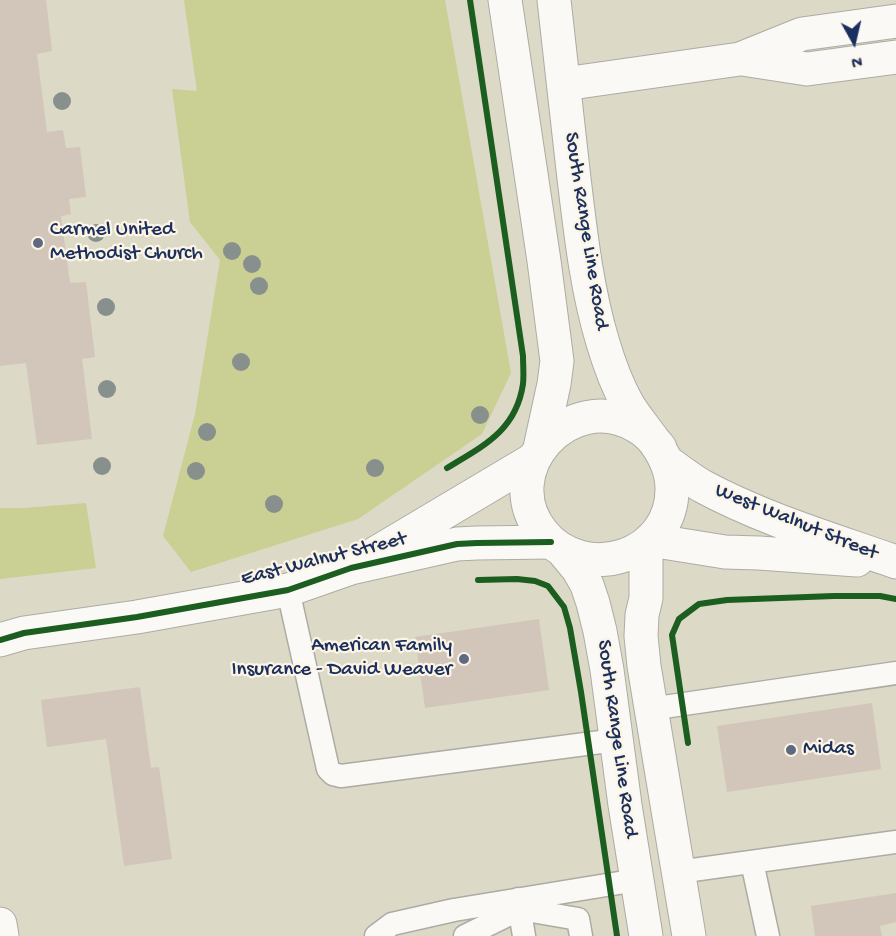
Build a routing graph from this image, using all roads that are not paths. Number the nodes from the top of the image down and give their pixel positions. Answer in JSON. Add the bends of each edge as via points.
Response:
{"nodes":[{"id":1,"x":506,"y":0,"type":"edge"},
{"id":2,"x":554,"y":0,"type":"edge"},
{"id":3,"x":896,"y":21,"type":"edge"},
{"id":4,"x":896,"y":57,"type":"edge"},
{"id":5,"x":740,"y":59,"type":"junction"},
{"id":6,"x":564,"y":84,"type":"junction"},
{"id":7,"x":537,"y":453,"type":"junction"},
{"id":8,"x":664,"y":455,"type":"junction"},
{"id":9,"x":648,"y":542,"type":"junction"},
{"id":10,"x":557,"y":546,"type":"junction"},
{"id":11,"x":896,"y":563,"type":"edge"},
{"id":12,"x":351,"y":568,"type":"junction"},
{"id":13,"x":288,"y":590,"type":"junction"},
{"id":14,"x":0,"y":640,"type":"edge"},
{"id":15,"x":896,"y":673,"type":"edge"},
{"id":16,"x":650,"y":709,"type":"junction"},
{"id":17,"x":616,"y":740,"type":"junction"},
{"id":18,"x":896,"y":842,"type":"edge"},
{"id":19,"x":752,"y":862,"type":"junction"},
{"id":20,"x":678,"y":872,"type":"junction"},
{"id":21,"x":637,"y":880,"type":"junction"},
{"id":22,"x":519,"y":904,"type":"junction"},
{"id":23,"x":0,"y":924,"type":"edge"},
{"id":24,"x":2,"y":936,"type":"edge"},
{"id":25,"x":376,"y":936,"type":"edge"},
{"id":26,"x":465,"y":936,"type":"edge"},
{"id":27,"x":524,"y":936,"type":"edge"},
{"id":28,"x":581,"y":936,"type":"edge"},
{"id":29,"x":646,"y":936,"type":"edge"},
{"id":30,"x":689,"y":936,"type":"edge"},
{"id":31,"x":768,"y":936,"type":"edge"}],
"edges":[{"from":1,"to":7,"type":"main road","via":[[557,361]]},
{"from":2,"to":6,"type":"main road","name":"South Range Line Road"},
{"from":3,"to":5,"type":"main road","via":[[802,34]]},
{"from":4,"to":5,"type":"main road","via":[[807,69]]},
{"from":5,"to":6,"type":"main road"},
{"from":6,"to":8,"type":"main road","name":"South Range Line Road","via":[[579,221],[595,316],[627,402]]},
{"from":7,"to":8,"type":"main road","via":[[563,426],[592,416],[608,416],[637,426]]},
{"from":7,"to":10,"type":"main road","via":[[529,473],[529,503],[541,531]]},
{"from":7,"to":12,"type":"main road","name":"East Walnut Street"},
{"from":8,"to":9,"type":"main road","via":[[672,483],[670,503],[663,523]]},
{"from":8,"to":11,"type":"main road","name":"West Walnut Street","via":[[700,485],[735,503]]},
{"from":9,"to":10,"type":"main road","via":[[615,559],[597,560],[579,558]]},
{"from":9,"to":11,"type":"main road","name":"West Walnut Street","via":[[725,552]]},
{"from":9,"to":16,"type":"main road","name":"South Range Line Road","via":[[641,636]]},
{"from":10,"to":12,"type":"main road","name":"East Walnut Street","via":[[457,544]]},
{"from":10,"to":17,"type":"main road","name":"South Range Line Road","via":[[578,569],[593,603]]},
{"from":12,"to":13,"type":"main road","name":"East Walnut Street"},
{"from":13,"to":14,"type":"main road","name":"East Walnut Street"},
{"from":13,"to":17,"type":"lane","via":[[328,769],[333,774]]},
{"from":15,"to":16,"type":"lane"},
{"from":16,"to":20,"type":"main road","name":"South Range Line Road"},
{"from":17,"to":21,"type":"main road","name":"South Range Line Road"},
{"from":18,"to":19,"type":"lane"},
{"from":19,"to":20,"type":"lane"},
{"from":19,"to":31,"type":"lane"},
{"from":20,"to":30,"type":"main road","name":"South Range Line Road"},
{"from":21,"to":22,"type":"lane"},
{"from":21,"to":29,"type":"main road","name":"South Range Line Road"},
{"from":22,"to":25,"type":"lane","via":[[454,910],[392,924]]},
{"from":22,"to":26,"type":"lane"},
{"from":22,"to":27,"type":"lane"},
{"from":22,"to":28,"type":"lane","via":[[578,920]]},
{"from":23,"to":24,"type":"main road"}]}
